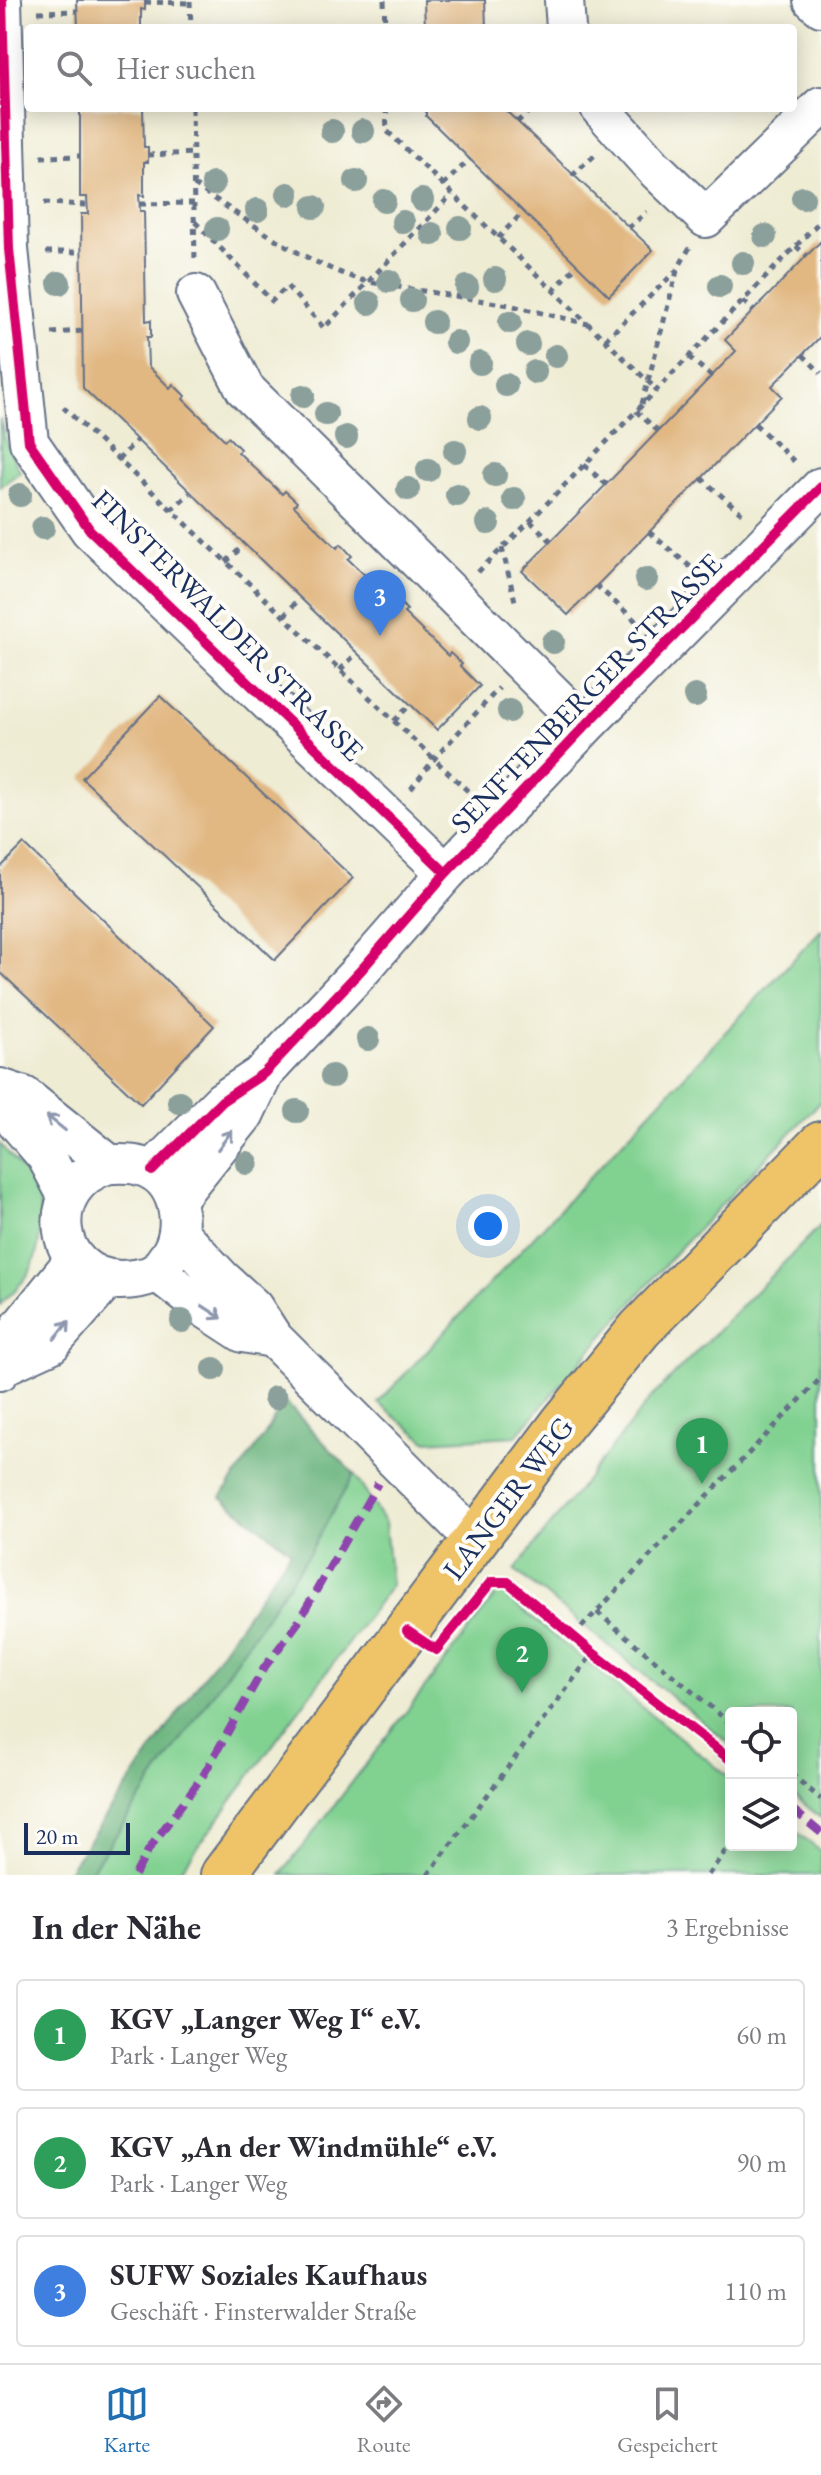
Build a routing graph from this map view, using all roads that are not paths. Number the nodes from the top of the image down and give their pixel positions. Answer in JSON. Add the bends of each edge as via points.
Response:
{"nodes":[{"id":1,"x":2,"y":0,"type":"edge"},
{"id":2,"x":564,"y":0,"type":"edge"},
{"id":3,"x":813,"y":0,"type":"edge"},
{"id":4,"x":821,"y":7,"type":"edge"},
{"id":5,"x":566,"y":24,"type":"edge"},
{"id":6,"x":2,"y":100,"type":"edge"},
{"id":7,"x":821,"y":106,"type":"edge"},
{"id":8,"x":603,"y":126,"type":"edge"},
{"id":9,"x":16,"y":250,"type":"edge"},
{"id":10,"x":196,"y":294,"type":"road end"},
{"id":11,"x":810,"y":476,"type":"edge"},
{"id":12,"x":585,"y":726,"type":"junction"},
{"id":13,"x":446,"y":873,"type":"junction"},
{"id":14,"x":264,"y":1073,"type":"junction"},
{"id":15,"x":0,"y":1091,"type":"edge"},
{"id":16,"x":821,"y":1144,"type":"edge"},
{"id":17,"x":109,"y":1164,"type":"junction"},
{"id":18,"x":152,"y":1171,"type":"junction"},
{"id":19,"x":67,"y":1196,"type":"junction"},
{"id":20,"x":177,"y":1216,"type":"junction"},
{"id":21,"x":75,"y":1259,"type":"junction"},
{"id":22,"x":157,"y":1272,"type":"junction"},
{"id":23,"x":108,"y":1279,"type":"junction"},
{"id":24,"x":273,"y":1338,"type":"junction"},
{"id":25,"x":2,"y":1368,"type":"edge"},
{"id":26,"x":476,"y":1541,"type":"junction"},
{"id":27,"x":223,"y":1875,"type":"edge"}],
"edges":[{"from":1,"to":6,"type":"street","name":"FINSTERWALDER STRASSE"},
{"from":2,"to":5,"type":"street"},
{"from":3,"to":4,"type":"street"},
{"from":6,"to":9,"type":"street","name":"FINSTERWALDER STRASSE"},
{"from":7,"to":8,"type":"street","via":[[706,218]]},
{"from":9,"to":13,"type":"street","name":"FINSTERWALDER STRASSE","via":[[29,442],[90,530]]},
{"from":10,"to":12,"type":"street","via":[[245,389]]},
{"from":11,"to":12,"type":"street","name":"SENFTENBERGER STRASSE","via":[[769,537]]},
{"from":12,"to":13,"type":"street","name":"SENFTENBERGER STRASSE"},
{"from":13,"to":14,"type":"street","name":"SENFTENBERGER STRASSE"},
{"from":14,"to":18,"type":"street","name":"SENFTENBERGER STRASSE","via":[[222,1101]]},
{"from":20,"to":14,"type":"street","name":"SENFTENBERGER STRASSE","one_way":true,"via":[[244,1115]]},
{"from":17,"to":15,"type":"street","one_way":true,"via":[[24,1096]]},
{"from":15,"to":19,"type":"street","via":[[9,1113],[46,1156]]},
{"from":16,"to":26,"type":"main road","name":"LANGER WEG","via":[[640,1329]]},
{"from":17,"to":18,"type":"street"},
{"from":17,"to":19,"type":"street","via":[[77,1181]]},
{"from":18,"to":20,"type":"street","via":[[166,1184]]},
{"from":19,"to":21,"type":"street","via":[[61,1222]]},
{"from":20,"to":22,"type":"street","name":"SENFTENBERGER STRASSE","via":[[173,1250]]},
{"from":20,"to":24,"type":"street"},
{"from":21,"to":23,"type":"street"},
{"from":21,"to":25,"type":"street","via":[[21,1326]]},
{"from":22,"to":23,"type":"street"},
{"from":22,"to":24,"type":"street","one_way":true,"via":[[243,1333]]},
{"from":25,"to":23,"type":"street","one_way":true,"via":[[51,1344]]},
{"from":24,"to":26,"type":"street"},
{"from":26,"to":27,"type":"main road","name":"LANGER WEG"}]}
